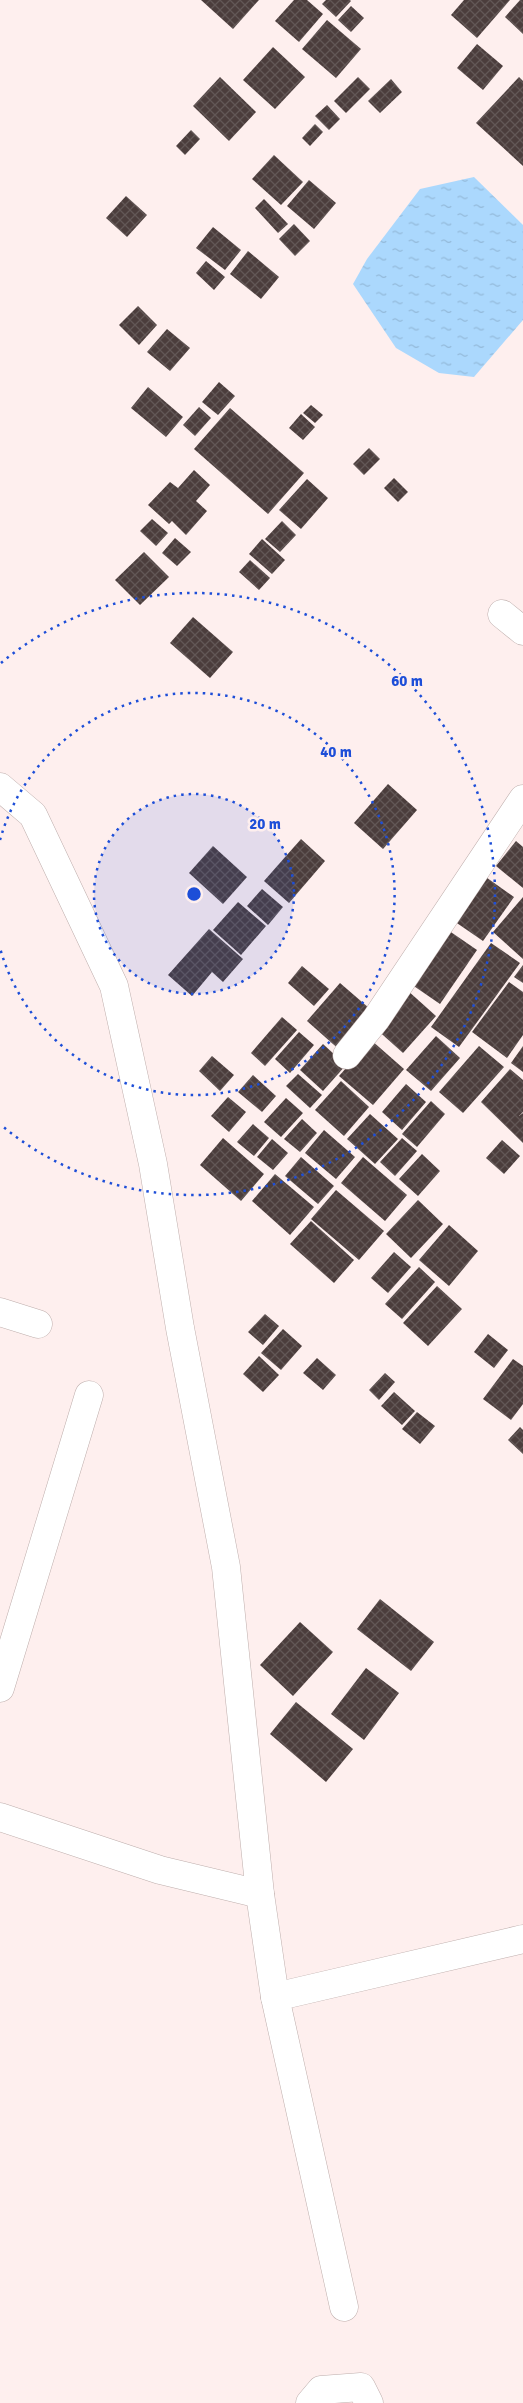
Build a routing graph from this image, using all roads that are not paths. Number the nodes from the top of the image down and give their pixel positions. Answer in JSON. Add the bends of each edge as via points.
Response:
{"nodes":[{"id":1,"x":502,"y":614,"type":"dead end"},
{"id":2,"x":523,"y":631,"type":"edge"},
{"id":3,"x":0,"y":787,"type":"edge"},
{"id":4,"x":523,"y":799,"type":"edge"},
{"id":5,"x":347,"y":1055,"type":"dead end"},
{"id":6,"x":0,"y":1312,"type":"edge"},
{"id":7,"x":38,"y":1324,"type":"dead end"},
{"id":8,"x":89,"y":1395,"type":"dead end"},
{"id":9,"x":0,"y":1688,"type":"edge"},
{"id":10,"x":0,"y":1817,"type":"edge"},
{"id":11,"x":260,"y":1894,"type":"junction"},
{"id":12,"x":523,"y":1940,"type":"edge"},
{"id":13,"x":275,"y":1997,"type":"junction"},
{"id":14,"x":344,"y":2307,"type":"dead end"},
{"id":15,"x":310,"y":2403,"type":"edge"},
{"id":16,"x":369,"y":2403,"type":"edge"}],
"edges":[{"from":1,"to":2,"type":"street"},
{"from":3,"to":11,"type":"street","via":[[33,815],[114,986],[153,1164],[180,1328],[226,1567]]},
{"from":4,"to":5,"type":"street","via":[[376,1019]]},
{"from":6,"to":7,"type":"street"},
{"from":8,"to":9,"type":"street"},
{"from":10,"to":11,"type":"street","via":[[160,1870]]},
{"from":11,"to":13,"type":"street"},
{"from":12,"to":13,"type":"street"},
{"from":13,"to":14,"type":"street"},
{"from":15,"to":16,"type":"street","via":[[321,2390],[361,2386]]}]}
